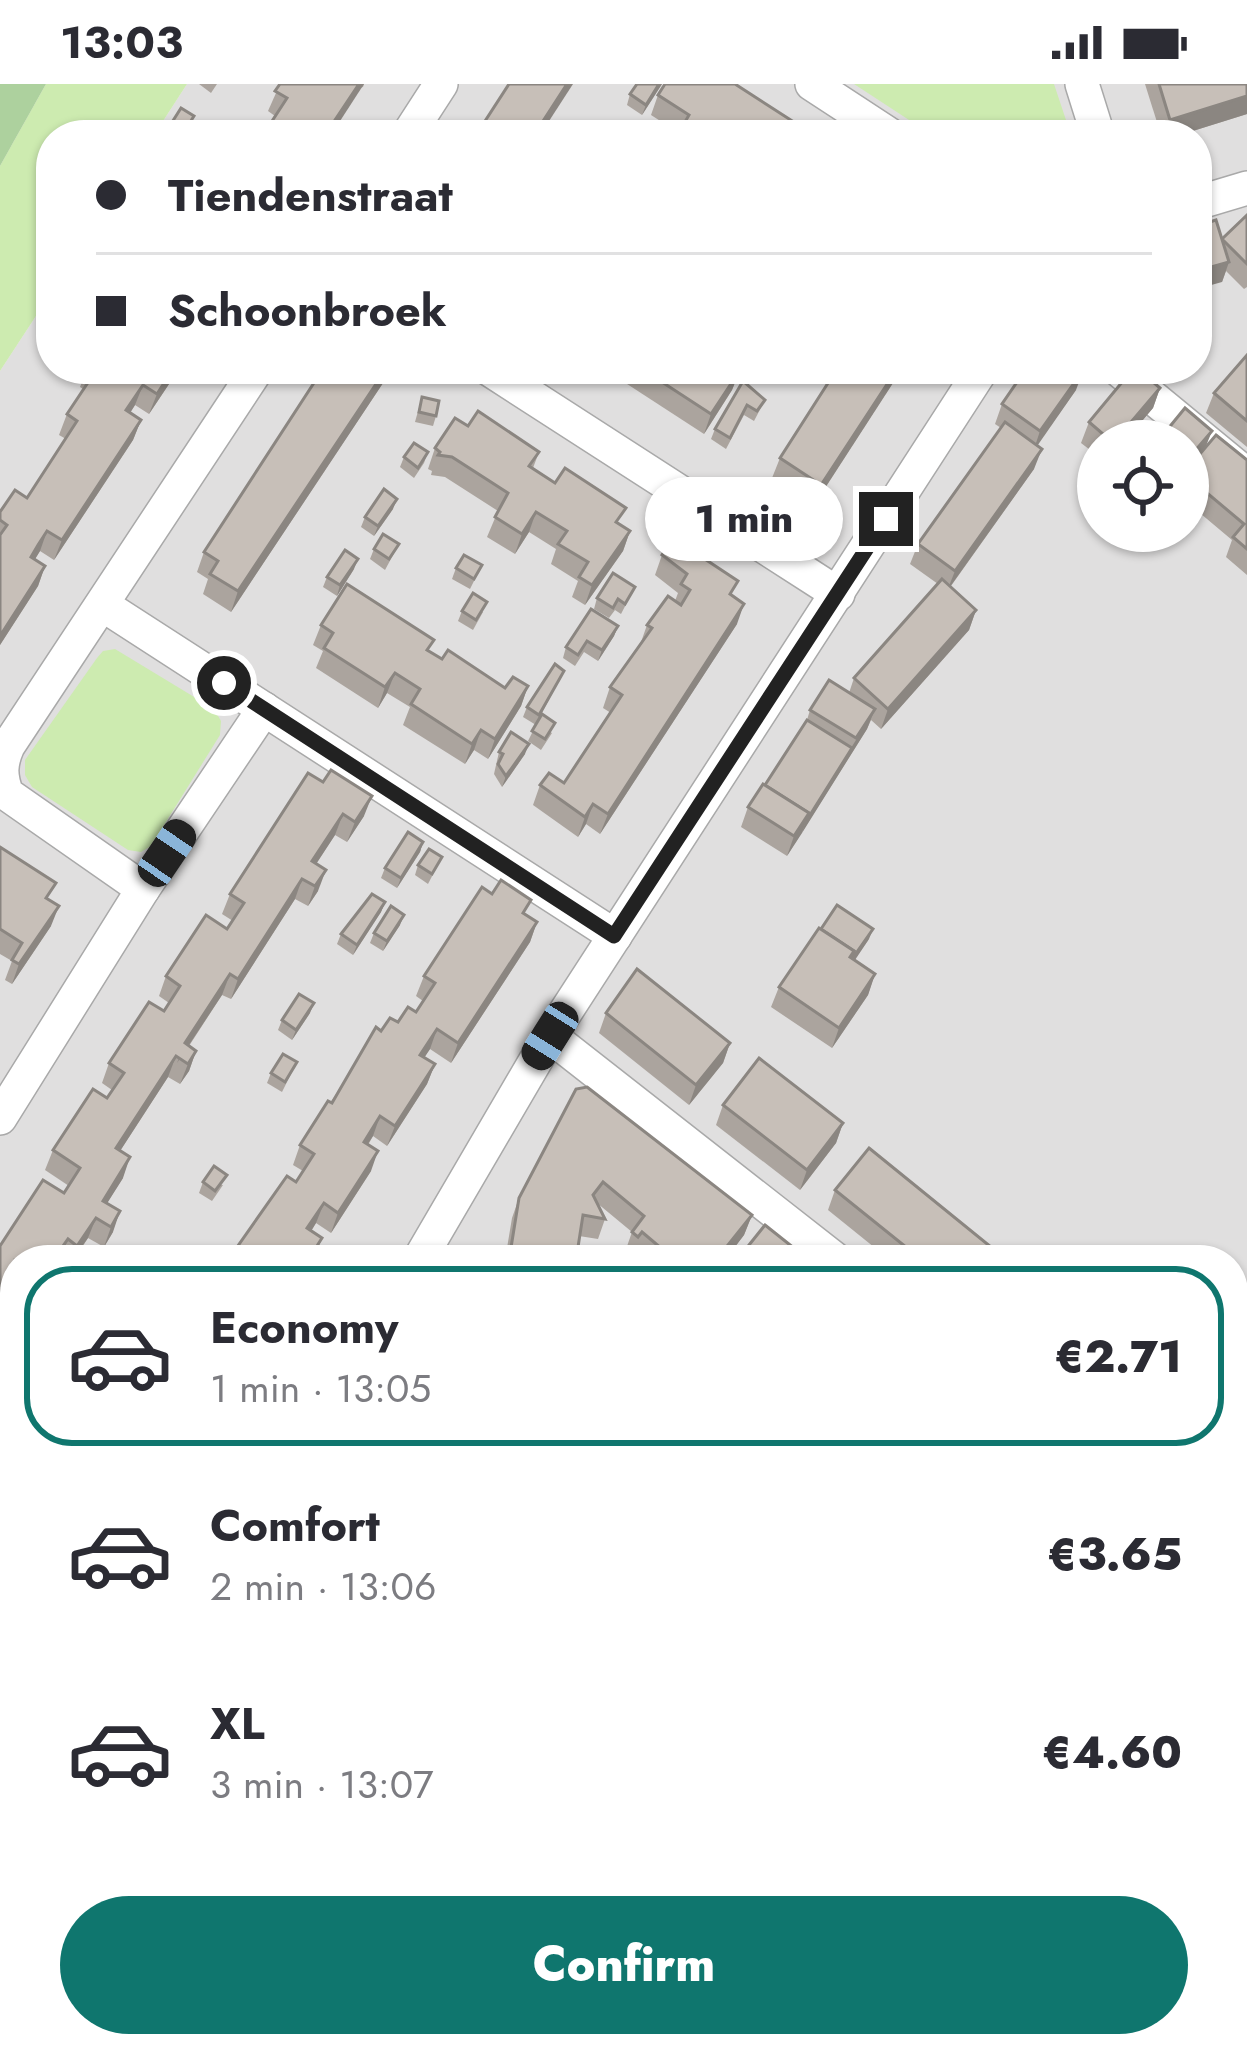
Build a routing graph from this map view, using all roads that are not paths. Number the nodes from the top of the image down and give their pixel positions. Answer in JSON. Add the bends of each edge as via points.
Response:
{"nodes":[{"id":1,"x":441,"y":84,"type":"edge"},
{"id":2,"x":812,"y":84,"type":"edge"},
{"id":3,"x":1082,"y":84,"type":"edge"},
{"id":4,"x":418,"y":120,"type":"edge"},
{"id":5,"x":867,"y":120,"type":"edge"},
{"id":6,"x":1093,"y":120,"type":"edge"},
{"id":7,"x":1247,"y":188,"type":"edge"},
{"id":8,"x":1212,"y":198,"type":"edge"},
{"id":9,"x":247,"y":384,"type":"edge"},
{"id":10,"x":512,"y":384,"type":"edge"},
{"id":11,"x":972,"y":384,"type":"edge"},
{"id":12,"x":1136,"y":384,"type":"edge"},
{"id":13,"x":1247,"y":475,"type":"edge"},
{"id":14,"x":838,"y":594,"type":"junction"},
{"id":15,"x":103,"y":605,"type":"junction"},
{"id":16,"x":264,"y":709,"type":"junction"},
{"id":17,"x":143,"y":889,"type":"junction"},
{"id":18,"x":614,"y":936,"type":"junction"},
{"id":19,"x":550,"y":1036,"type":"junction"},
{"id":20,"x":0,"y":1118,"type":"edge"},
{"id":21,"x":428,"y":1245,"type":"edge"},
{"id":22,"x":817,"y":1245,"type":"edge"}],
"edges":[{"from":1,"to":4,"type":"street"},
{"from":2,"to":5,"type":"street"},
{"from":3,"to":6,"type":"street"},
{"from":7,"to":8,"type":"street"},
{"from":9,"to":15,"type":"street"},
{"from":10,"to":14,"type":"street"},
{"from":11,"to":14,"type":"street"},
{"from":12,"to":13,"type":"street"},
{"from":14,"to":18,"type":"street"},
{"from":15,"to":16,"type":"street"},
{"from":15,"to":17,"type":"street","via":[[8,746],[0,781],[7,794]]},
{"from":16,"to":17,"type":"street"},
{"from":16,"to":18,"type":"street"},
{"from":17,"to":20,"type":"street"},
{"from":18,"to":19,"type":"street"},
{"from":19,"to":21,"type":"street"},
{"from":19,"to":22,"type":"street"}]}
